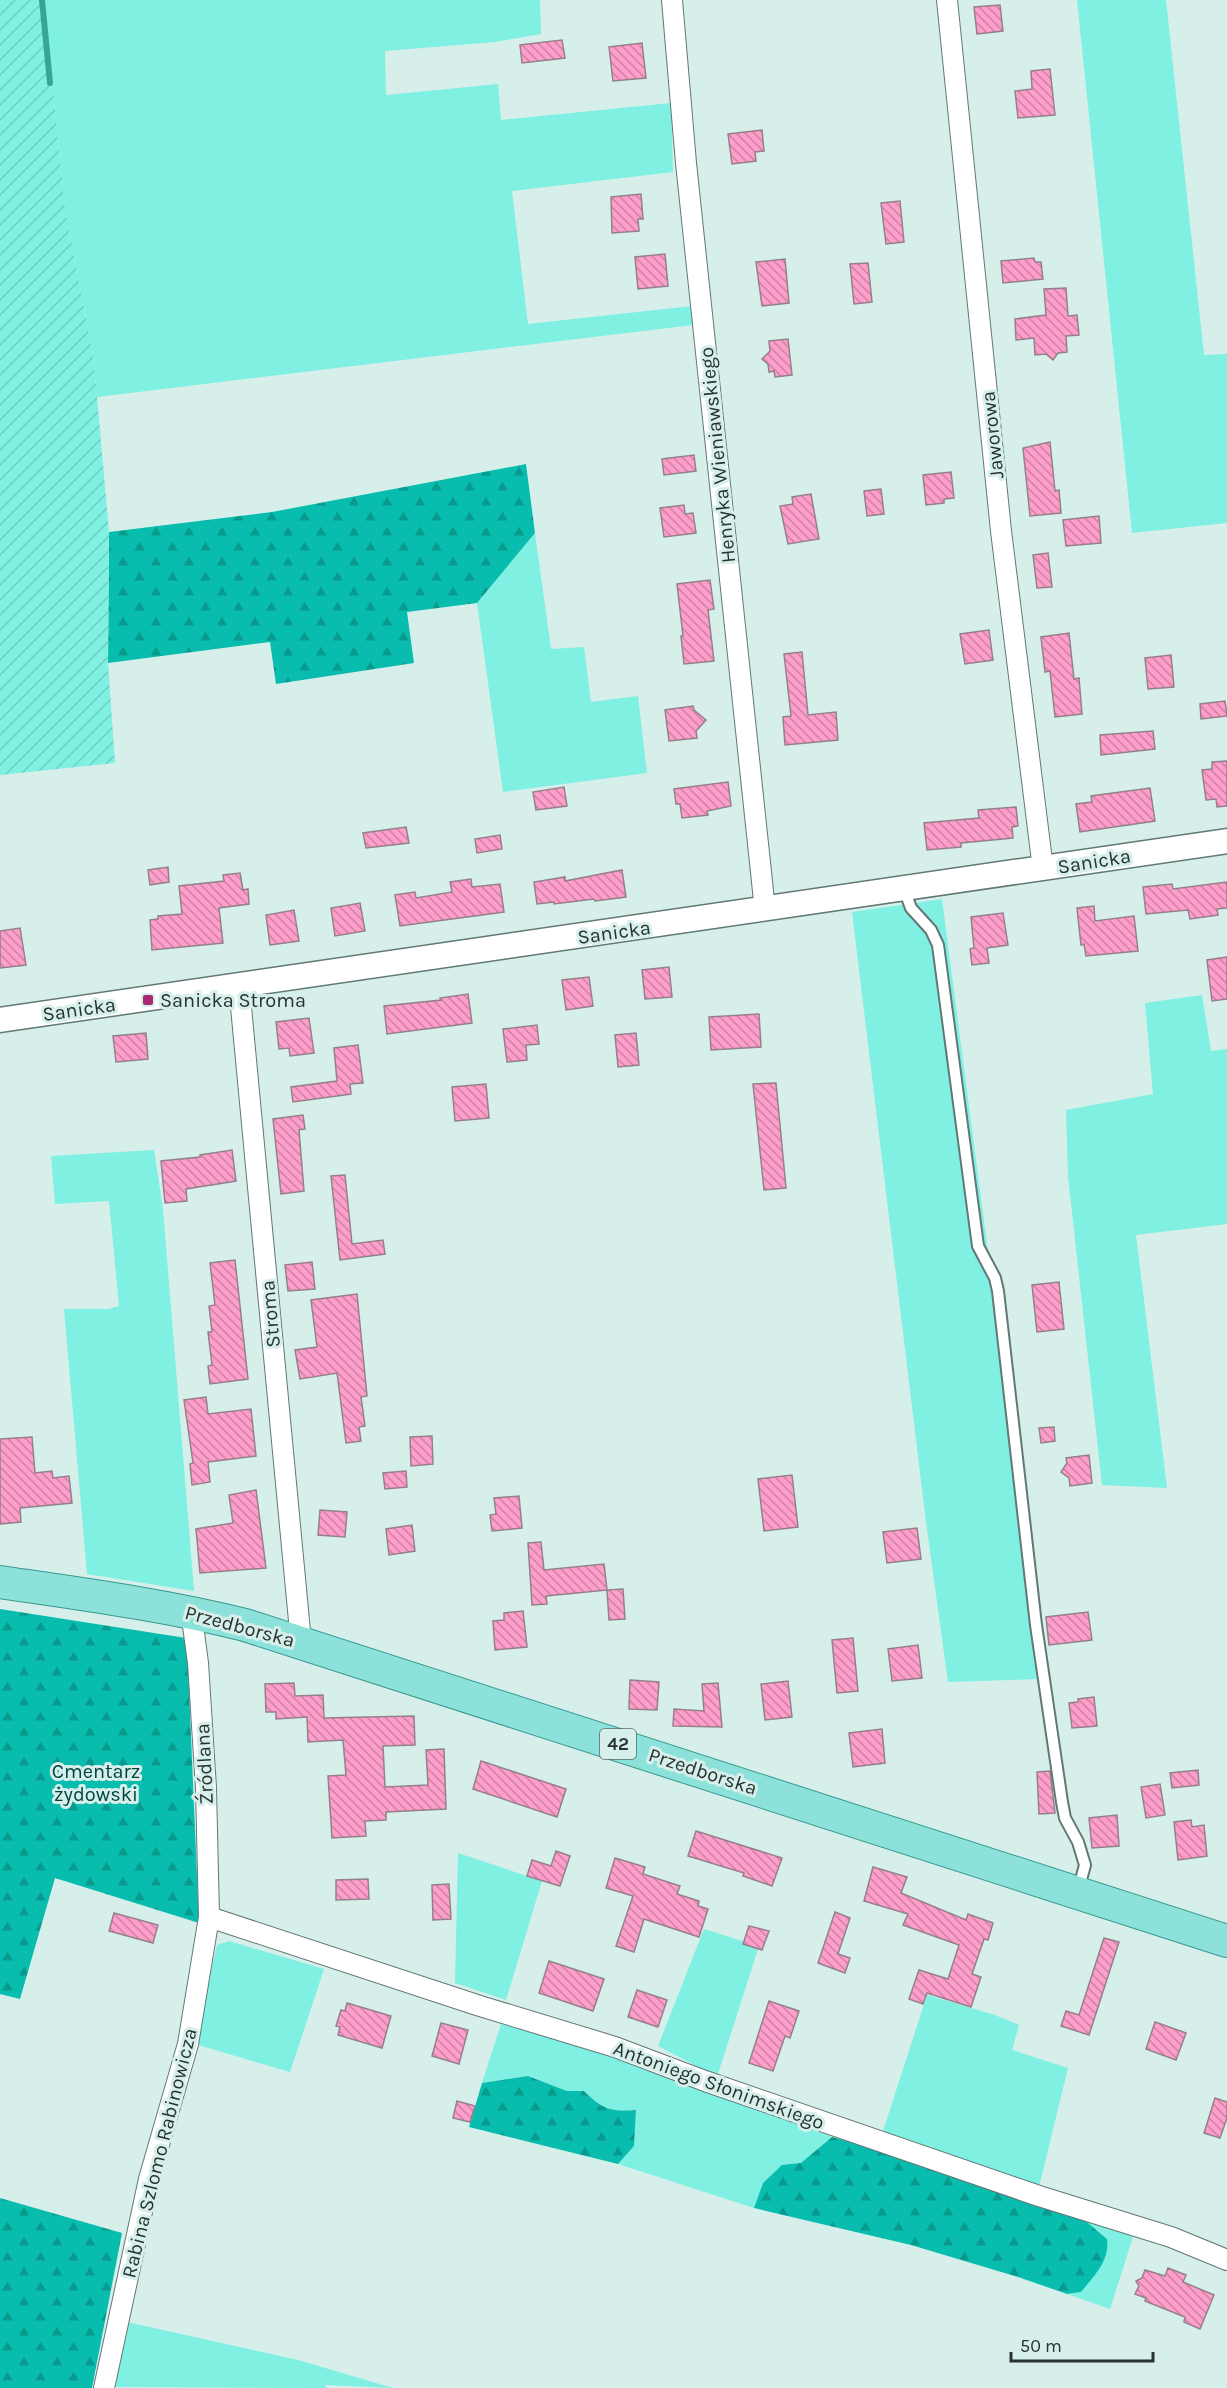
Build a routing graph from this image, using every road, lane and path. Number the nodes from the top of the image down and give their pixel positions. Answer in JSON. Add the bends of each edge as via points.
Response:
{"nodes":[{"id":1,"x":672,"y":0,"type":"edge"},
{"id":2,"x":947,"y":0,"type":"edge"},
{"id":3,"x":1227,"y":841,"type":"edge"},
{"id":4,"x":1043,"y":869,"type":"junction"},
{"id":5,"x":904,"y":890,"type":"junction"},
{"id":6,"x":765,"y":910,"type":"junction"},
{"id":7,"x":239,"y":986,"type":"junction"},
{"id":8,"x":0,"y":1020,"type":"edge"},
{"id":9,"x":0,"y":1581,"type":"edge"},
{"id":10,"x":191,"y":1611,"type":"junction"},
{"id":11,"x":301,"y":1642,"type":"junction"},
{"id":12,"x":1078,"y":1892,"type":"junction"},
{"id":13,"x":209,"y":1917,"type":"junction"},
{"id":14,"x":1227,"y":1941,"type":"edge"},
{"id":15,"x":1227,"y":2260,"type":"edge"},
{"id":16,"x":104,"y":2388,"type":"edge"}],
"edges":[{"from":1,"to":6,"type":"street","name":"Henryka Wieniawskiego"},
{"from":2,"to":4,"type":"street","name":"Jaworowa","via":[[1001,531]]},
{"from":3,"to":4,"type":"street","name":"Sanicka"},
{"from":4,"to":5,"type":"street","name":"Sanicka"},
{"from":5,"to":6,"type":"street","name":"Sanicka"},
{"from":5,"to":12,"type":"lane","via":[[911,909],[931,930],[938,945],[978,1246],[998,1291],[1036,1625],[1062,1802],[1085,1865]]},
{"from":6,"to":7,"type":"street","name":"Sanicka"},
{"from":7,"to":8,"type":"street","name":"Sanicka"},
{"from":7,"to":11,"type":"street","name":"Stroma"},
{"from":9,"to":10,"type":"main road","name":"Przedborska","number":"42"},
{"from":10,"to":11,"type":"main road","name":"Przedborska","number":"42"},
{"from":10,"to":13,"type":"street","name":"Źródlana","via":[[206,1788]]},
{"from":11,"to":12,"type":"main road","name":"Przedborska","number":"42"},
{"from":12,"to":14,"type":"main road","name":"Przedborska","number":"42"},
{"from":13,"to":15,"type":"street","name":"Antoniego Słonimskiego","via":[[615,2047],[1039,2196],[1171,2237]]},
{"from":13,"to":16,"type":"street","name":"Rabina Szlomo Rabinowicza","via":[[188,2044],[149,2179]]}]}
